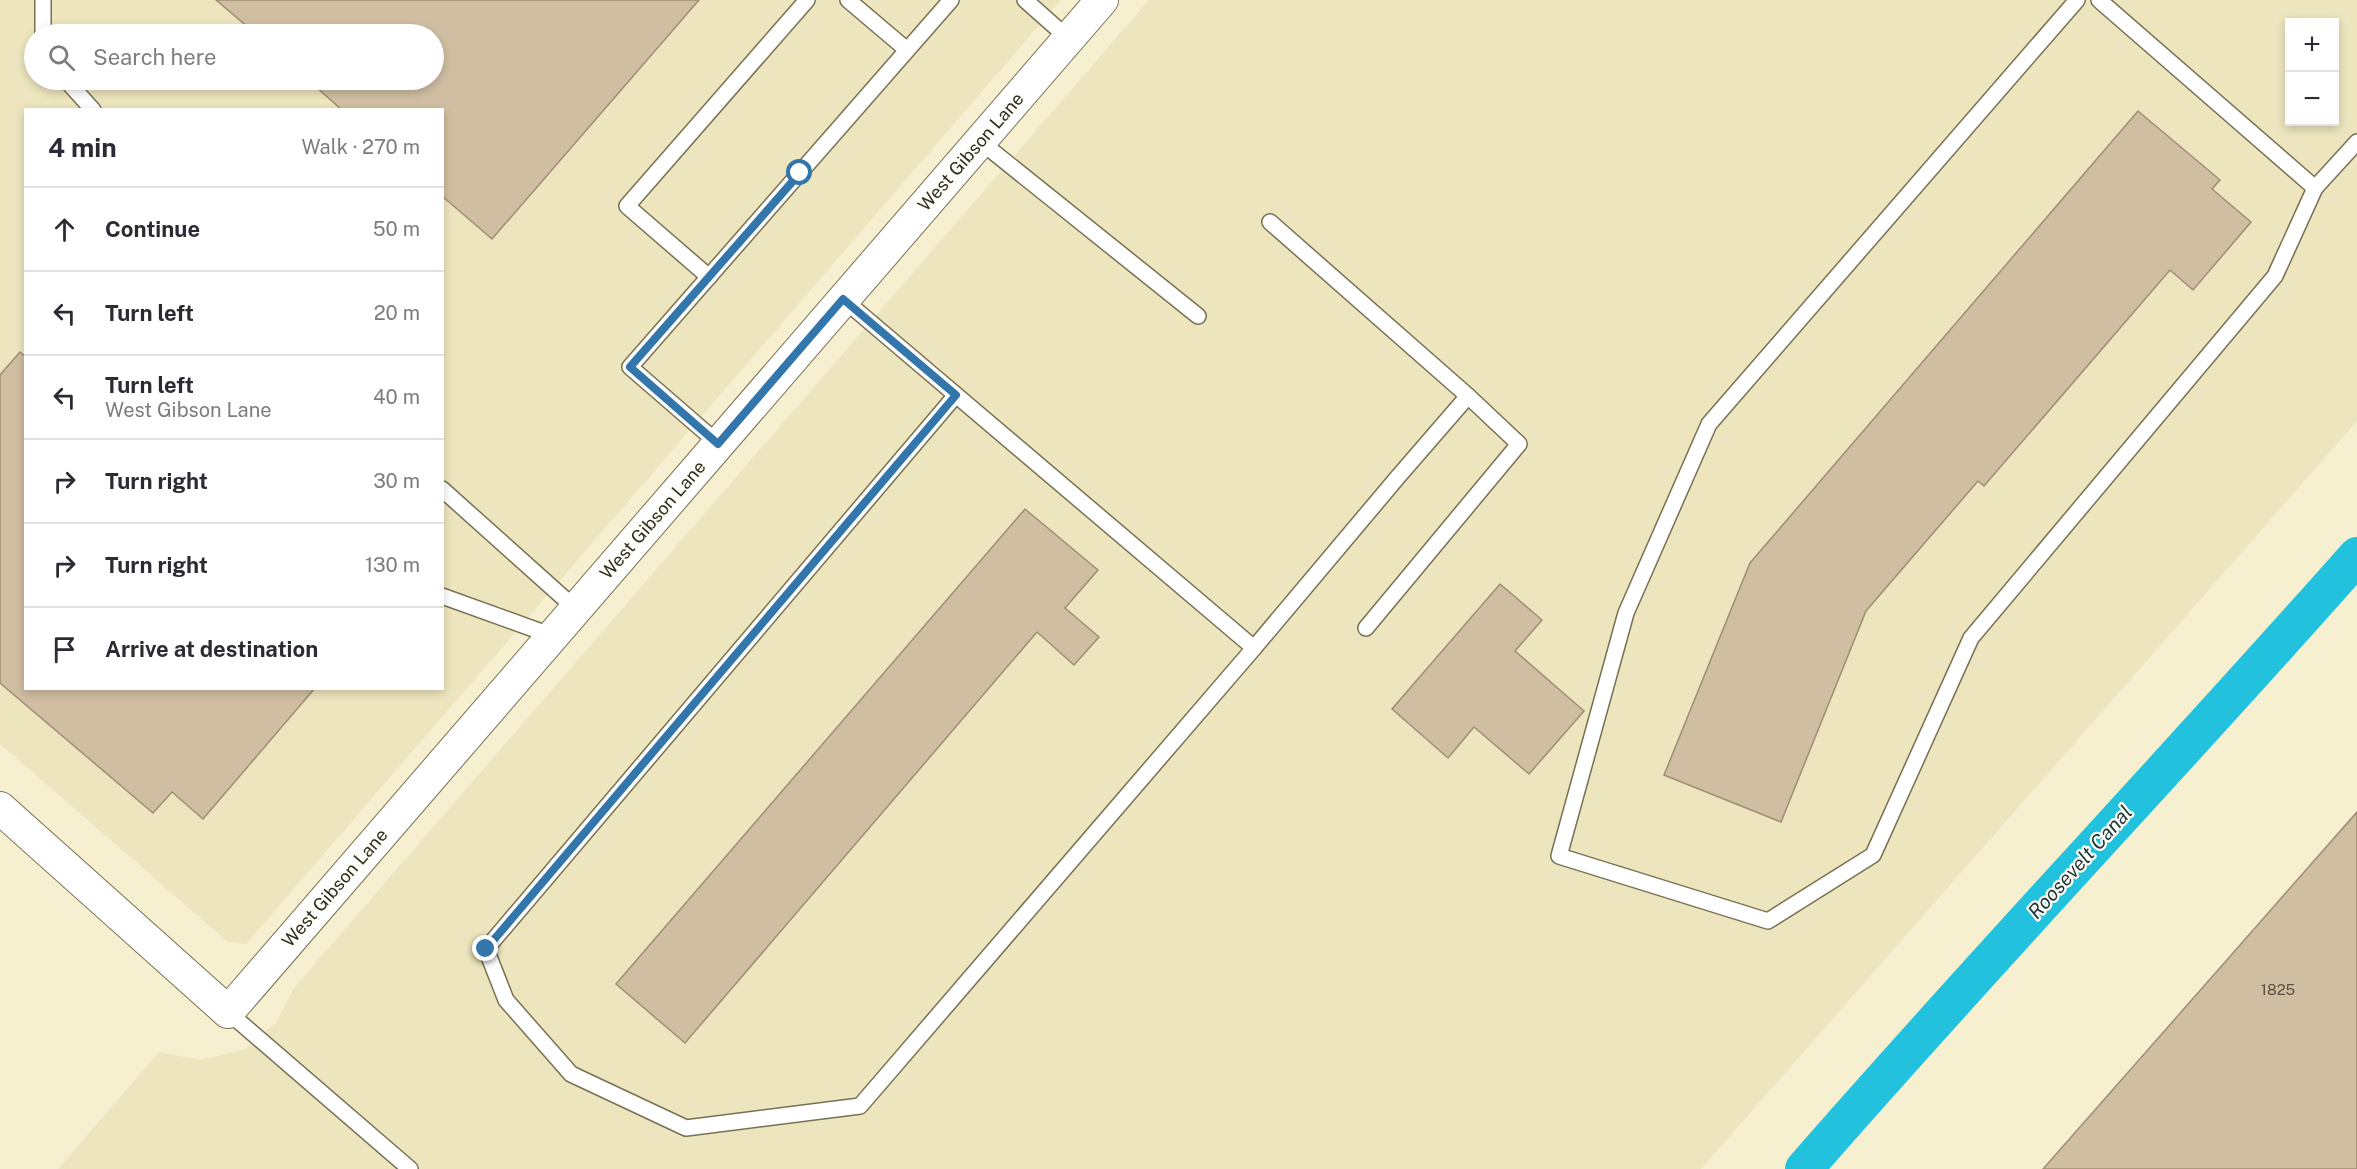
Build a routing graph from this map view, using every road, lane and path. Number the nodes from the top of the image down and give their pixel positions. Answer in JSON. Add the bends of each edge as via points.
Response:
{"nodes":[{"id":1,"x":43,"y":0,"type":"edge"},
{"id":2,"x":807,"y":0,"type":"edge"},
{"id":3,"x":848,"y":0,"type":"edge"},
{"id":4,"x":951,"y":0,"type":"edge"},
{"id":5,"x":1025,"y":0,"type":"edge"},
{"id":6,"x":1102,"y":0,"type":"edge"},
{"id":7,"x":2077,"y":0,"type":"edge"},
{"id":8,"x":2100,"y":0,"type":"edge"},
{"id":9,"x":43,"y":24,"type":"edge"},
{"id":10,"x":1069,"y":39,"type":"junction"},
{"id":11,"x":908,"y":50,"type":"junction"},
{"id":12,"x":75,"y":90,"type":"edge"},
{"id":13,"x":91,"y":108,"type":"edge"},
{"id":14,"x":981,"y":142,"type":"junction"},
{"id":15,"x":2357,"y":142,"type":"edge"},
{"id":16,"x":2316,"y":188,"type":"junction"},
{"id":17,"x":1270,"y":222,"type":"dead end"},
{"id":18,"x":709,"y":277,"type":"junction"},
{"id":19,"x":843,"y":299,"type":"junction"},
{"id":20,"x":1198,"y":316,"type":"dead end"},
{"id":21,"x":956,"y":395,"type":"junction"},
{"id":22,"x":1468,"y":396,"type":"junction"},
{"id":23,"x":718,"y":444,"type":"junction"},
{"id":24,"x":444,"y":491,"type":"edge"},
{"id":25,"x":444,"y":597,"type":"edge"},
{"id":26,"x":576,"y":609,"type":"junction"},
{"id":27,"x":1366,"y":628,"type":"dead end"},
{"id":28,"x":553,"y":636,"type":"junction"},
{"id":29,"x":1254,"y":648,"type":"junction"},
{"id":30,"x":0,"y":808,"type":"edge"},
{"id":31,"x":228,"y":1012,"type":"junction"},
{"id":32,"x":410,"y":1169,"type":"edge"}],
"edges":[{"from":1,"to":9,"type":"lane"},
{"from":2,"to":18,"type":"lane","via":[[627,206]]},
{"from":3,"to":11,"type":"lane"},
{"from":4,"to":11,"type":"lane"},
{"from":5,"to":10,"type":"lane"},
{"from":6,"to":10,"type":"street","name":"West Gibson Lane"},
{"from":7,"to":16,"type":"lane","via":[[1709,424],[1626,613],[1559,856],[1768,921],[1873,855],[1971,638],[2275,276]]},
{"from":8,"to":16,"type":"lane"},
{"from":10,"to":14,"type":"street","name":"West Gibson Lane"},
{"from":11,"to":18,"type":"lane"},
{"from":12,"to":13,"type":"lane"},
{"from":14,"to":19,"type":"street","name":"West Gibson Lane"},
{"from":14,"to":20,"type":"lane"},
{"from":15,"to":16,"type":"lane"},
{"from":17,"to":22,"type":"lane"},
{"from":18,"to":23,"type":"lane","via":[[630,367]]},
{"from":19,"to":21,"type":"lane"},
{"from":19,"to":23,"type":"street","name":"West Gibson Lane"},
{"from":21,"to":29,"type":"lane"},
{"from":21,"to":29,"type":"lane","via":[[486,949],[506,1000],[571,1074],[686,1128],[860,1106]]},
{"from":22,"to":27,"type":"lane","via":[[1519,444]]},
{"from":22,"to":29,"type":"lane"},
{"from":23,"to":26,"type":"street","name":"West Gibson Lane"},
{"from":24,"to":26,"type":"lane"},
{"from":25,"to":28,"type":"lane"},
{"from":26,"to":28,"type":"street","name":"West Gibson Lane"},
{"from":28,"to":31,"type":"street","name":"West Gibson Lane"},
{"from":30,"to":31,"type":"street"},
{"from":31,"to":32,"type":"lane"}]}
